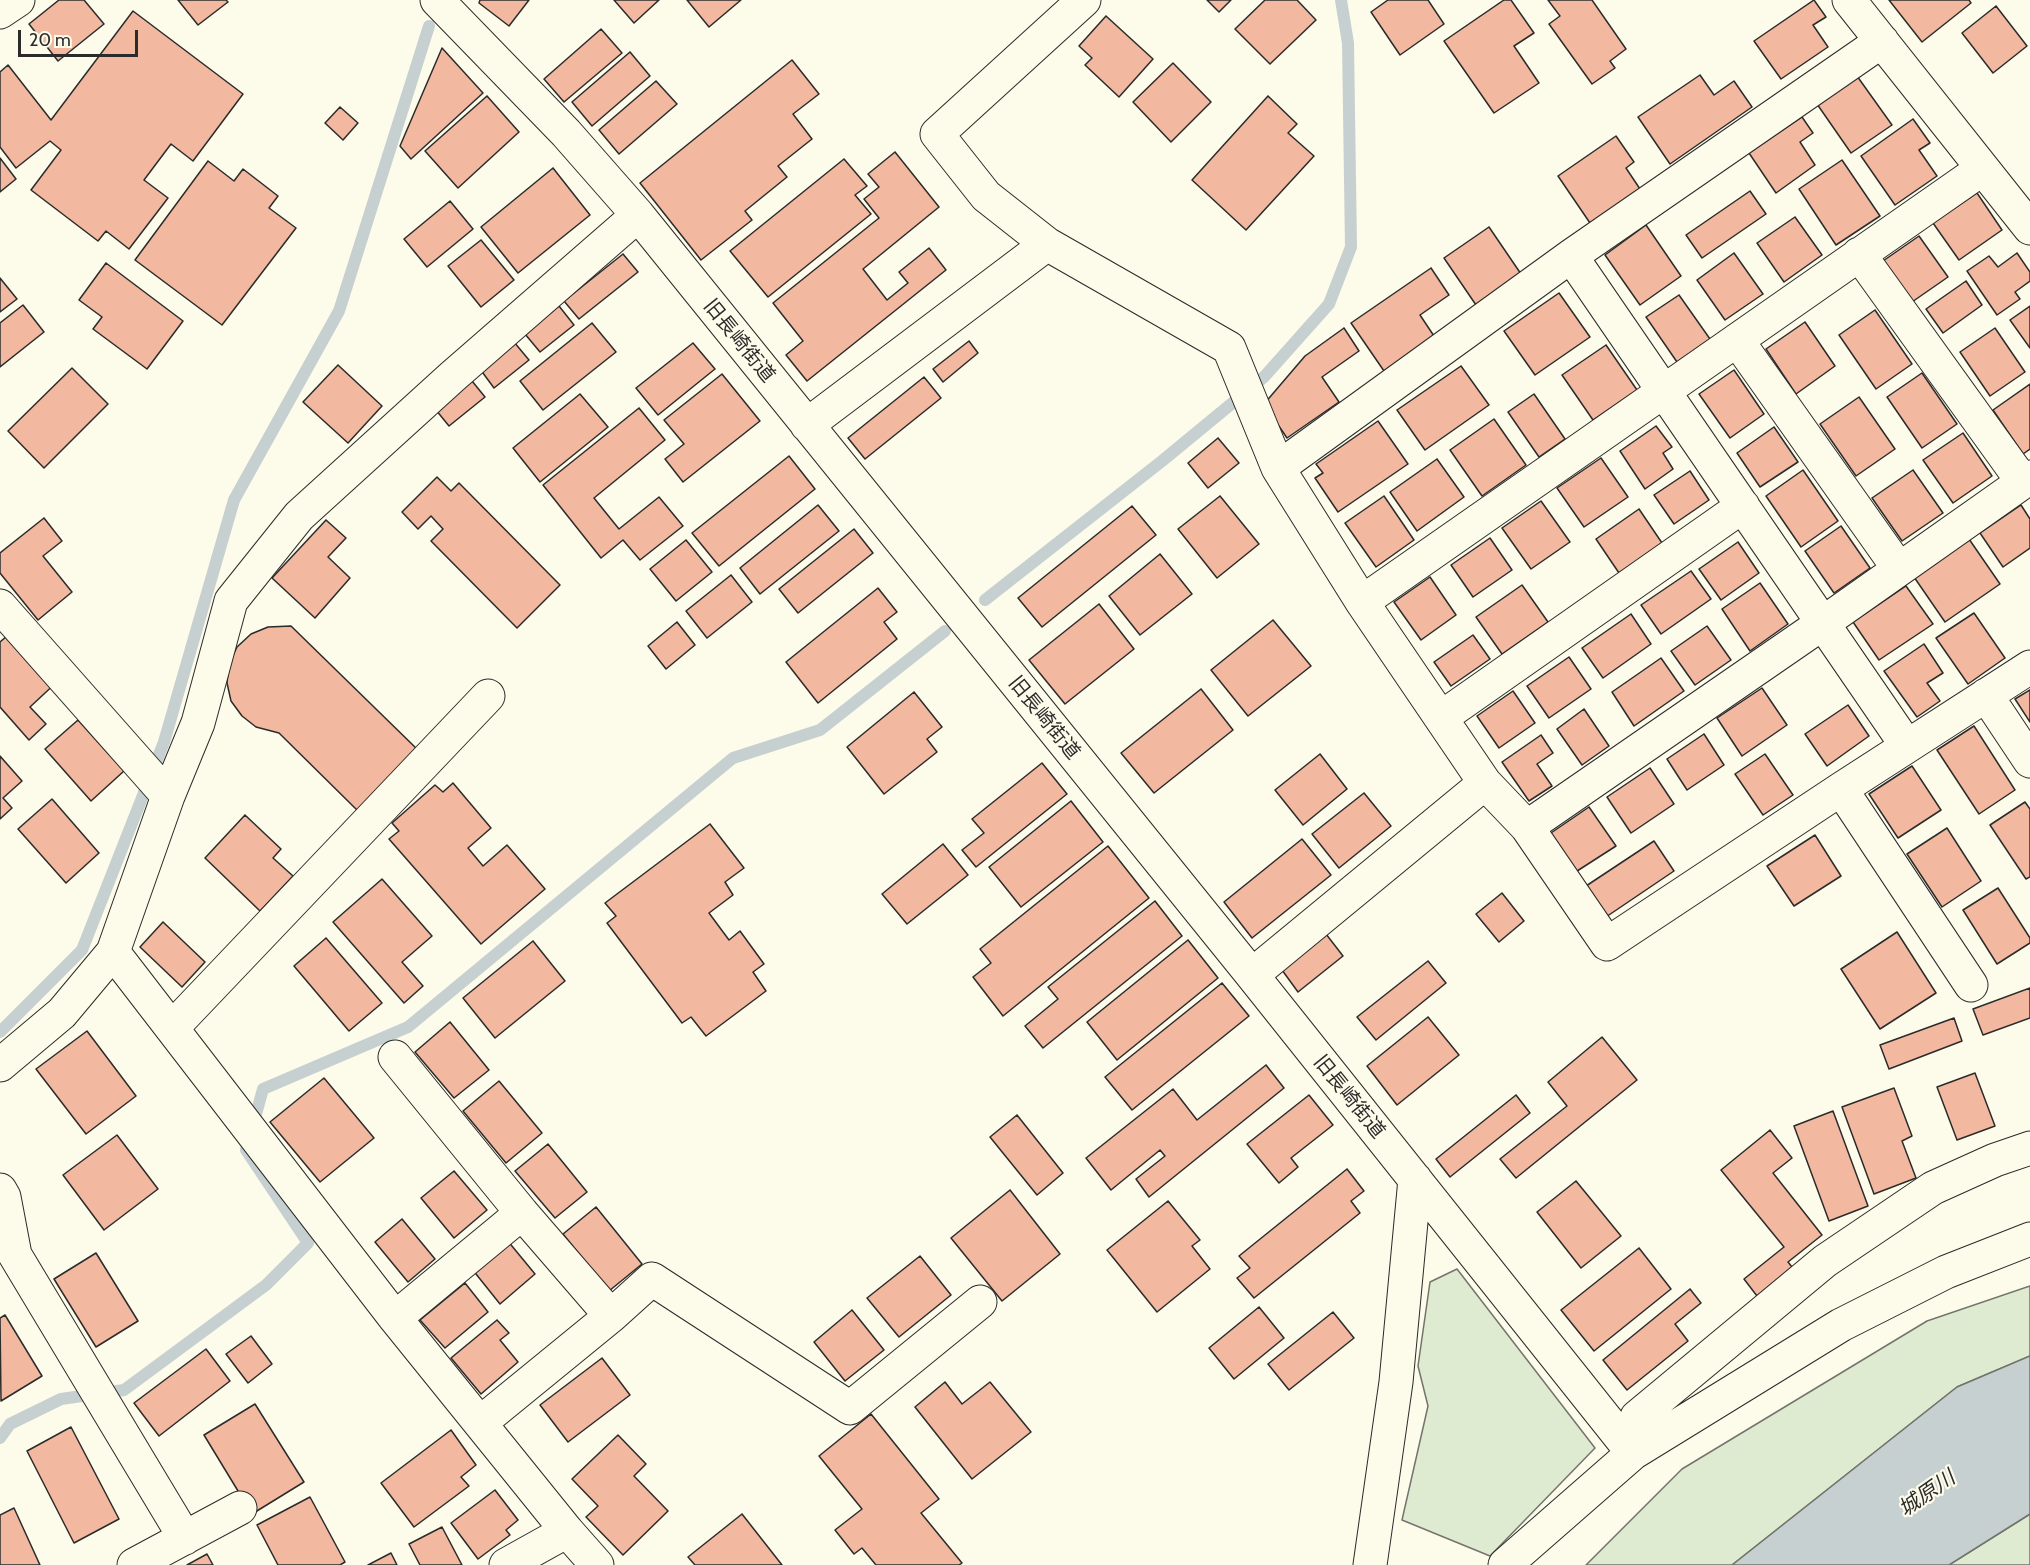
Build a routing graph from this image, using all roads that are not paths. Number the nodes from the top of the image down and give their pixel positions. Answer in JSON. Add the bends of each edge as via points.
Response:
{"nodes":[{"id":1,"x":18,"y":0,"type":"edge"},
{"id":2,"x":1084,"y":0,"type":"edge"},
{"id":3,"x":1850,"y":0,"type":"edge"},
{"id":4,"x":449,"y":4,"type":"edge"},
{"id":5,"x":0,"y":12,"type":"edge"},
{"id":6,"x":1882,"y":41,"type":"junction"},
{"id":7,"x":1982,"y":169,"type":"junction"},
{"id":8,"x":638,"y":215,"type":"junction"},
{"id":9,"x":2030,"y":228,"type":"edge"},
{"id":10,"x":1047,"y":244,"type":"junction"},
{"id":11,"x":1859,"y":254,"type":"junction"},
{"id":12,"x":1571,"y":256,"type":"junction"},
{"id":13,"x":1737,"y":340,"type":"junction"},
{"id":14,"x":1664,"y":391,"type":"junction"},
{"id":15,"x":807,"y":425,"type":"junction"},
{"id":16,"x":1278,"y":468,"type":"junction"},
{"id":17,"x":2026,"y":479,"type":"edge"},
{"id":18,"x":1743,"y":506,"type":"junction"},
{"id":19,"x":1899,"y":569,"type":"junction"},
{"id":20,"x":1362,"y":602,"type":"junction"},
{"id":21,"x":0,"y":606,"type":"edge"},
{"id":22,"x":1823,"y":623,"type":"junction"},
{"id":23,"x":2030,"y":667,"type":"edge"},
{"id":24,"x":1986,"y":695,"type":"junction"},
{"id":25,"x":488,"y":696,"type":"dead end"},
{"id":26,"x":1442,"y":717,"type":"junction"},
{"id":27,"x":1907,"y":746,"type":"junction"},
{"id":28,"x":2030,"y":760,"type":"edge"},
{"id":29,"x":1485,"y":783,"type":"junction"},
{"id":30,"x":1840,"y":789,"type":"junction"},
{"id":31,"x":168,"y":796,"type":"junction"},
{"id":32,"x":1527,"y":827,"type":"junction"},
{"id":33,"x":113,"y":952,"type":"junction"},
{"id":34,"x":1252,"y":975,"type":"junction"},
{"id":35,"x":1971,"y":985,"type":"dead end"},
{"id":36,"x":172,"y":1028,"type":"junction"},
{"id":37,"x":395,"y":1057,"type":"dead end"},
{"id":38,"x":0,"y":1065,"type":"edge"},
{"id":39,"x":2030,"y":1148,"type":"edge"},
{"id":40,"x":1415,"y":1179,"type":"junction"},
{"id":41,"x":0,"y":1190,"type":"edge"},
{"id":42,"x":522,"y":1213,"type":"junction"},
{"id":43,"x":2030,"y":1239,"type":"edge"},
{"id":44,"x":980,"y":1302,"type":"dead end"},
{"id":45,"x":610,"y":1316,"type":"junction"},
{"id":46,"x":395,"y":1318,"type":"junction"},
{"id":47,"x":480,"y":1423,"type":"junction"},
{"id":48,"x":1633,"y":1453,"type":"junction"},
{"id":49,"x":240,"y":1508,"type":"dead end"},
{"id":50,"x":567,"y":1531,"type":"junction"},
{"id":51,"x":185,"y":1538,"type":"junction"},
{"id":52,"x":134,"y":1565,"type":"edge"},
{"id":53,"x":506,"y":1565,"type":"edge"},
{"id":54,"x":597,"y":1565,"type":"edge"},
{"id":55,"x":1370,"y":1565,"type":"edge"},
{"id":56,"x":1505,"y":1565,"type":"edge"}],
"edges":[{"from":1,"to":5,"type":"street"},
{"from":2,"to":10,"type":"street","via":[[937,134],[986,196]]},
{"from":3,"to":6,"type":"street"},
{"from":4,"to":8,"type":"street","name":"旧長崎街道"},
{"from":6,"to":7,"type":"street"},
{"from":6,"to":12,"type":"street"},
{"from":7,"to":9,"type":"street"},
{"from":7,"to":11,"type":"street"},
{"from":8,"to":15,"type":"street","name":"旧長崎街道"},
{"from":8,"to":31,"type":"street","via":[[299,516],[231,601],[198,723]]},
{"from":10,"to":15,"type":"street"},
{"from":10,"to":16,"type":"street","via":[[1229,348]]},
{"from":11,"to":13,"type":"street"},
{"from":11,"to":17,"type":"street"},
{"from":12,"to":14,"type":"street"},
{"from":12,"to":16,"type":"street"},
{"from":13,"to":14,"type":"street"},
{"from":13,"to":19,"type":"street"},
{"from":14,"to":18,"type":"street"},
{"from":14,"to":20,"type":"street"},
{"from":15,"to":34,"type":"street","name":"旧長崎街道"},
{"from":16,"to":20,"type":"street"},
{"from":17,"to":19,"type":"street"},
{"from":18,"to":22,"type":"street"},
{"from":18,"to":26,"type":"street"},
{"from":19,"to":22,"type":"street"},
{"from":20,"to":26,"type":"street"},
{"from":21,"to":31,"type":"street"},
{"from":22,"to":27,"type":"street"},
{"from":22,"to":32,"type":"street"},
{"from":23,"to":24,"type":"street"},
{"from":24,"to":27,"type":"street"},
{"from":24,"to":28,"type":"street"},
{"from":25,"to":36,"type":"street"},
{"from":26,"to":29,"type":"street"},
{"from":27,"to":30,"type":"street"},
{"from":29,"to":32,"type":"street"},
{"from":29,"to":34,"type":"street"},
{"from":30,"to":32,"type":"street","via":[[1607,944]]},
{"from":30,"to":35,"type":"street"},
{"from":31,"to":33,"type":"street"},
{"from":33,"to":36,"type":"street"},
{"from":33,"to":38,"type":"street","via":[[62,1013]]},
{"from":34,"to":40,"type":"street","name":"旧長崎街道"},
{"from":36,"to":46,"type":"street"},
{"from":37,"to":42,"type":"street"},
{"from":39,"to":48,"type":"street","via":[[1934,1188],[1826,1261],[1638,1417]]},
{"from":40,"to":48,"type":"street","name":"旧長崎街道"},
{"from":40,"to":55,"type":"street","via":[[1396,1382]]},
{"from":41,"to":51,"type":"street","via":[[15,1255]]},
{"from":42,"to":45,"type":"street"},
{"from":42,"to":46,"type":"street"},
{"from":43,"to":48,"type":"street","via":[[1946,1272],[1841,1325]]},
{"from":44,"to":45,"type":"street","via":[[850,1408],[652,1280]]},
{"from":45,"to":47,"type":"street"},
{"from":46,"to":47,"type":"street"},
{"from":47,"to":50,"type":"street"},
{"from":48,"to":56,"type":"street"},
{"from":49,"to":51,"type":"street"},
{"from":50,"to":53,"type":"street"},
{"from":50,"to":54,"type":"street"},
{"from":51,"to":52,"type":"street"}]}
